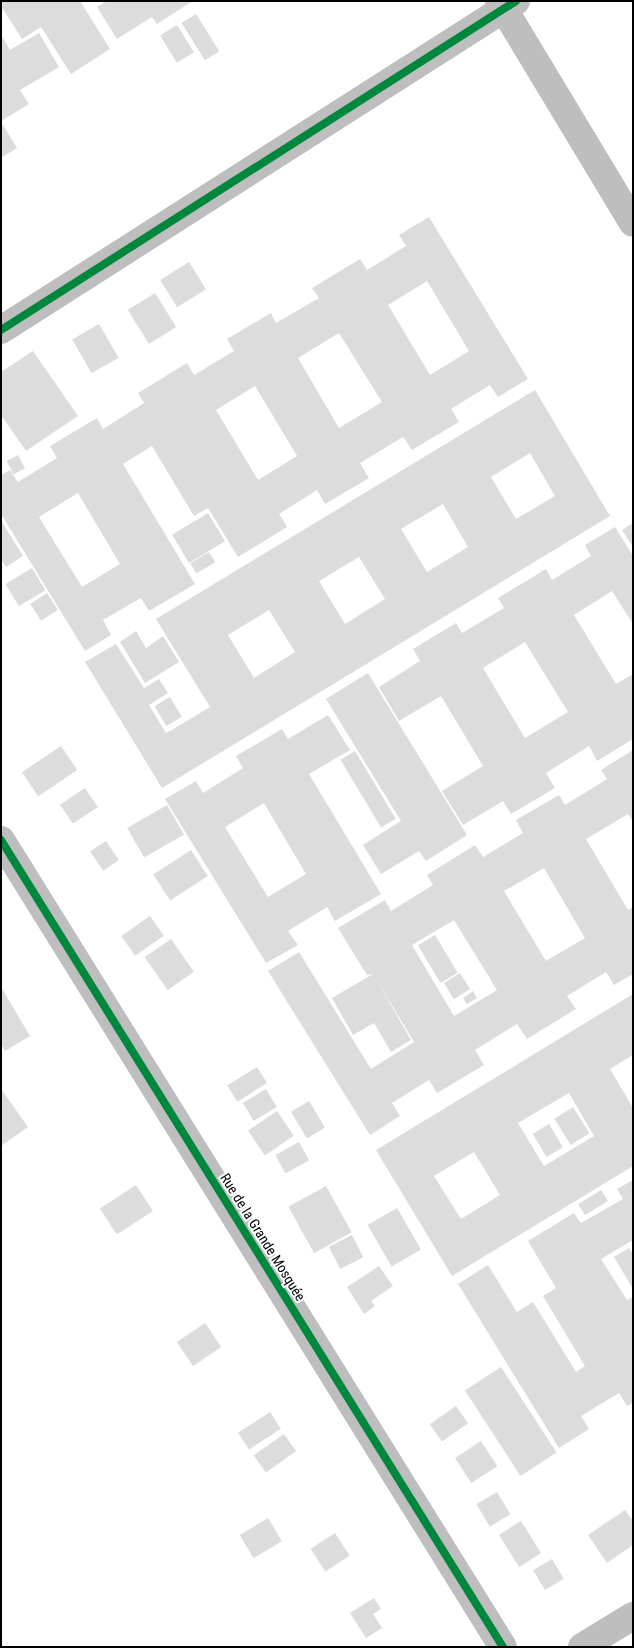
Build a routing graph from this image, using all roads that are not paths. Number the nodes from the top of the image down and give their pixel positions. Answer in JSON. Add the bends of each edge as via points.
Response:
{"nodes":[{"id":1,"x":506,"y":4,"type":"edge"},
{"id":2,"x":633,"y":223,"type":"edge"},
{"id":3,"x":1,"y":330,"type":"edge"},
{"id":4,"x":1,"y":840,"type":"edge"},
{"id":5,"x":633,"y":1616,"type":"edge"},
{"id":6,"x":503,"y":1647,"type":"edge"},
{"id":7,"x":582,"y":1647,"type":"edge"}],
"edges":[{"from":1,"to":2,"type":"street"},
{"from":1,"to":3,"type":"street"},
{"from":4,"to":6,"type":"street","name":"Rue de la Grande Mosquée"},
{"from":5,"to":7,"type":"street"}]}
